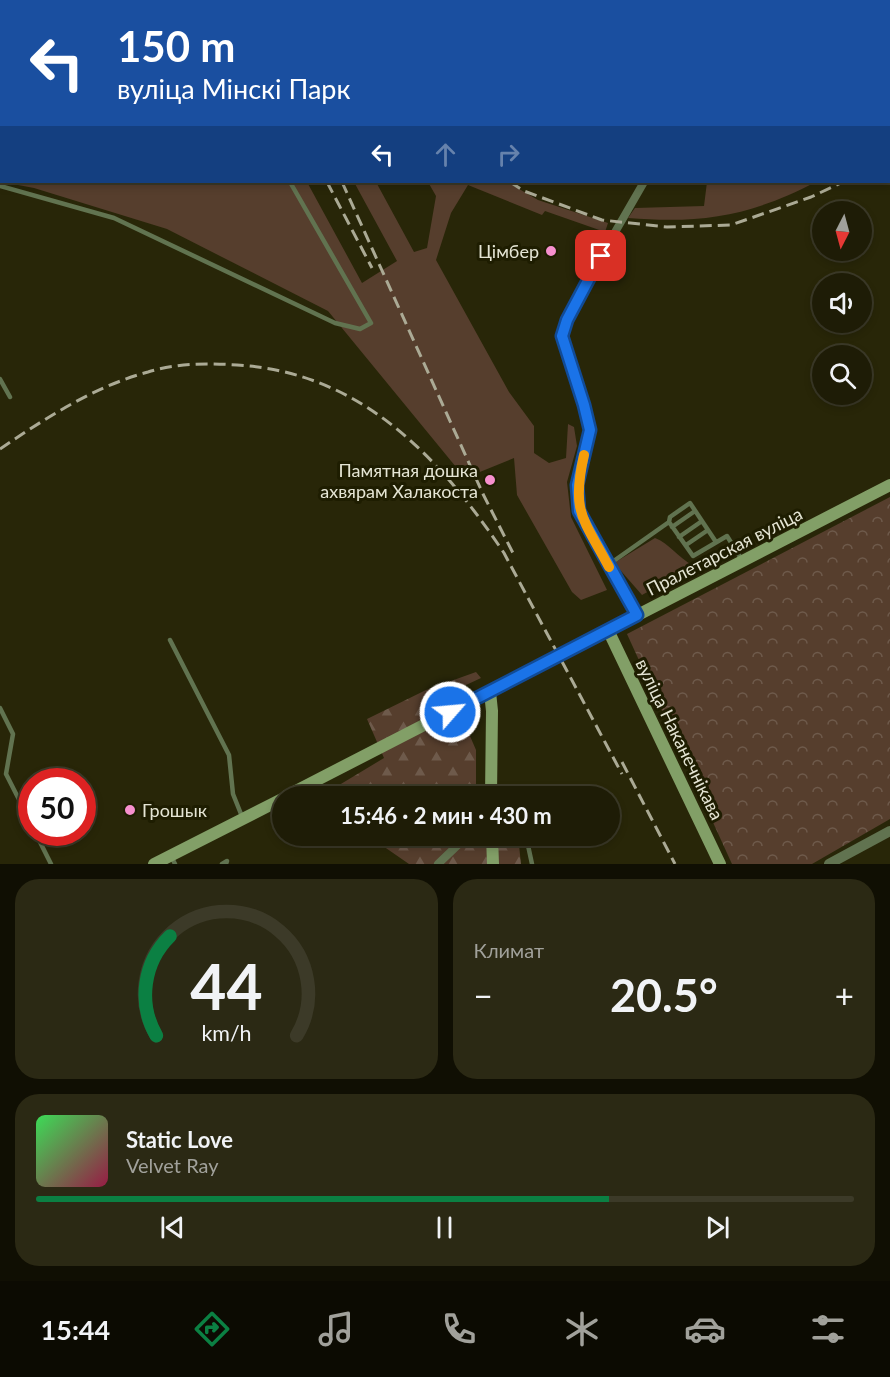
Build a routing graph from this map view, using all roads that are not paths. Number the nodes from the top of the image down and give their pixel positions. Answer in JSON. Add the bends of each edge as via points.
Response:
{"nodes":[{"id":1,"x":291,"y":183,"type":"edge"},
{"id":2,"x":643,"y":183,"type":"edge"},
{"id":3,"x":0,"y":186,"type":"edge"},
{"id":4,"x":0,"y":379,"type":"edge"},
{"id":5,"x":10,"y":398,"type":"dead end"},
{"id":6,"x":890,"y":485,"type":"edge"},
{"id":7,"x":695,"y":511,"type":"junction"},
{"id":8,"x":702,"y":521,"type":"junction"},
{"id":9,"x":671,"y":525,"type":"junction"},
{"id":10,"x":708,"y":530,"type":"junction"},
{"id":11,"x":679,"y":537,"type":"junction"},
{"id":12,"x":716,"y":542,"type":"junction"},
{"id":13,"x":686,"y":545,"type":"junction"},
{"id":14,"x":744,"y":562,"type":"junction"},
{"id":15,"x":608,"y":565,"type":"junction"},
{"id":16,"x":637,"y":615,"type":"junction"},
{"id":17,"x":608,"y":630,"type":"junction"},
{"id":18,"x":170,"y":640,"type":"dead end"},
{"id":19,"x":490,"y":693,"type":"junction"},
{"id":20,"x":0,"y":708,"type":"edge"},
{"id":21,"x":306,"y":786,"type":"edge"},
{"id":22,"x":491,"y":786,"type":"edge"},
{"id":23,"x":18,"y":798,"type":"edge"},
{"id":24,"x":272,"y":804,"type":"edge"},
{"id":25,"x":243,"y":819,"type":"junction"},
{"id":26,"x":890,"y":831,"type":"edge"},
{"id":27,"x":42,"y":846,"type":"edge"},
{"id":28,"x":457,"y":846,"type":"edge"},
{"id":29,"x":492,"y":846,"type":"edge"},
{"id":30,"x":528,"y":846,"type":"edge"},
{"id":31,"x":173,"y":860,"type":"edge"},
{"id":32,"x":51,"y":864,"type":"edge"},
{"id":33,"x":154,"y":864,"type":"edge"},
{"id":34,"x":222,"y":864,"type":"edge"},
{"id":35,"x":226,"y":864,"type":"edge"},
{"id":36,"x":438,"y":864,"type":"edge"},
{"id":37,"x":493,"y":864,"type":"edge"},
{"id":38,"x":532,"y":864,"type":"edge"},
{"id":39,"x":720,"y":864,"type":"edge"},
{"id":40,"x":829,"y":864,"type":"edge"}],
"edges":[{"from":1,"to":3,"type":"lane","via":[[371,323],[360,329],[335,323],[114,218]]},
{"from":2,"to":15,"type":"street","via":[[584,287],[562,336],[590,430],[577,485],[579,511]]},
{"from":4,"to":5,"type":"lane"},
{"from":6,"to":14,"type":"main road","name":"Пралетарская вуліца"},
{"from":7,"to":8,"type":"lane"},
{"from":7,"to":9,"type":"lane"},
{"from":7,"to":9,"type":"lane","via":[[690,503],[670,517]]},
{"from":8,"to":10,"type":"lane"},
{"from":8,"to":11,"type":"lane"},
{"from":9,"to":11,"type":"lane"},
{"from":9,"to":15,"type":"lane"},
{"from":10,"to":12,"type":"lane"},
{"from":10,"to":13,"type":"lane"},
{"from":11,"to":13,"type":"lane"},
{"from":12,"to":13,"type":"lane","via":[[693,556]]},
{"from":12,"to":14,"type":"lane","via":[[727,536]]},
{"from":14,"to":16,"type":"main road","name":"Пралетарская вуліца"},
{"from":15,"to":16,"type":"street"},
{"from":16,"to":17,"type":"main road","name":"Пралетарская вуліца"},
{"from":17,"to":19,"type":"main road","name":"Пралетарская вуліца"},
{"from":17,"to":39,"type":"main road","name":"вуліца Наканечнікава"},
{"from":18,"to":25,"type":"lane","via":[[229,755],[233,794]]},
{"from":19,"to":21,"type":"main road","name":"Пралетарская вуліца"},
{"from":19,"to":22,"type":"main road"},
{"from":20,"to":23,"type":"lane","via":[[13,734],[6,774]]},
{"from":24,"to":25,"type":"main road"},
{"from":25,"to":31,"type":"main road"},
{"from":26,"to":40,"type":"street"},
{"from":27,"to":32,"type":"lane"},
{"from":28,"to":36,"type":"street"},
{"from":29,"to":37,"type":"main road"},
{"from":30,"to":38,"type":"lane"},
{"from":31,"to":33,"type":"main road"},
{"from":34,"to":35,"type":"lane","via":[[227,861]]}]}
